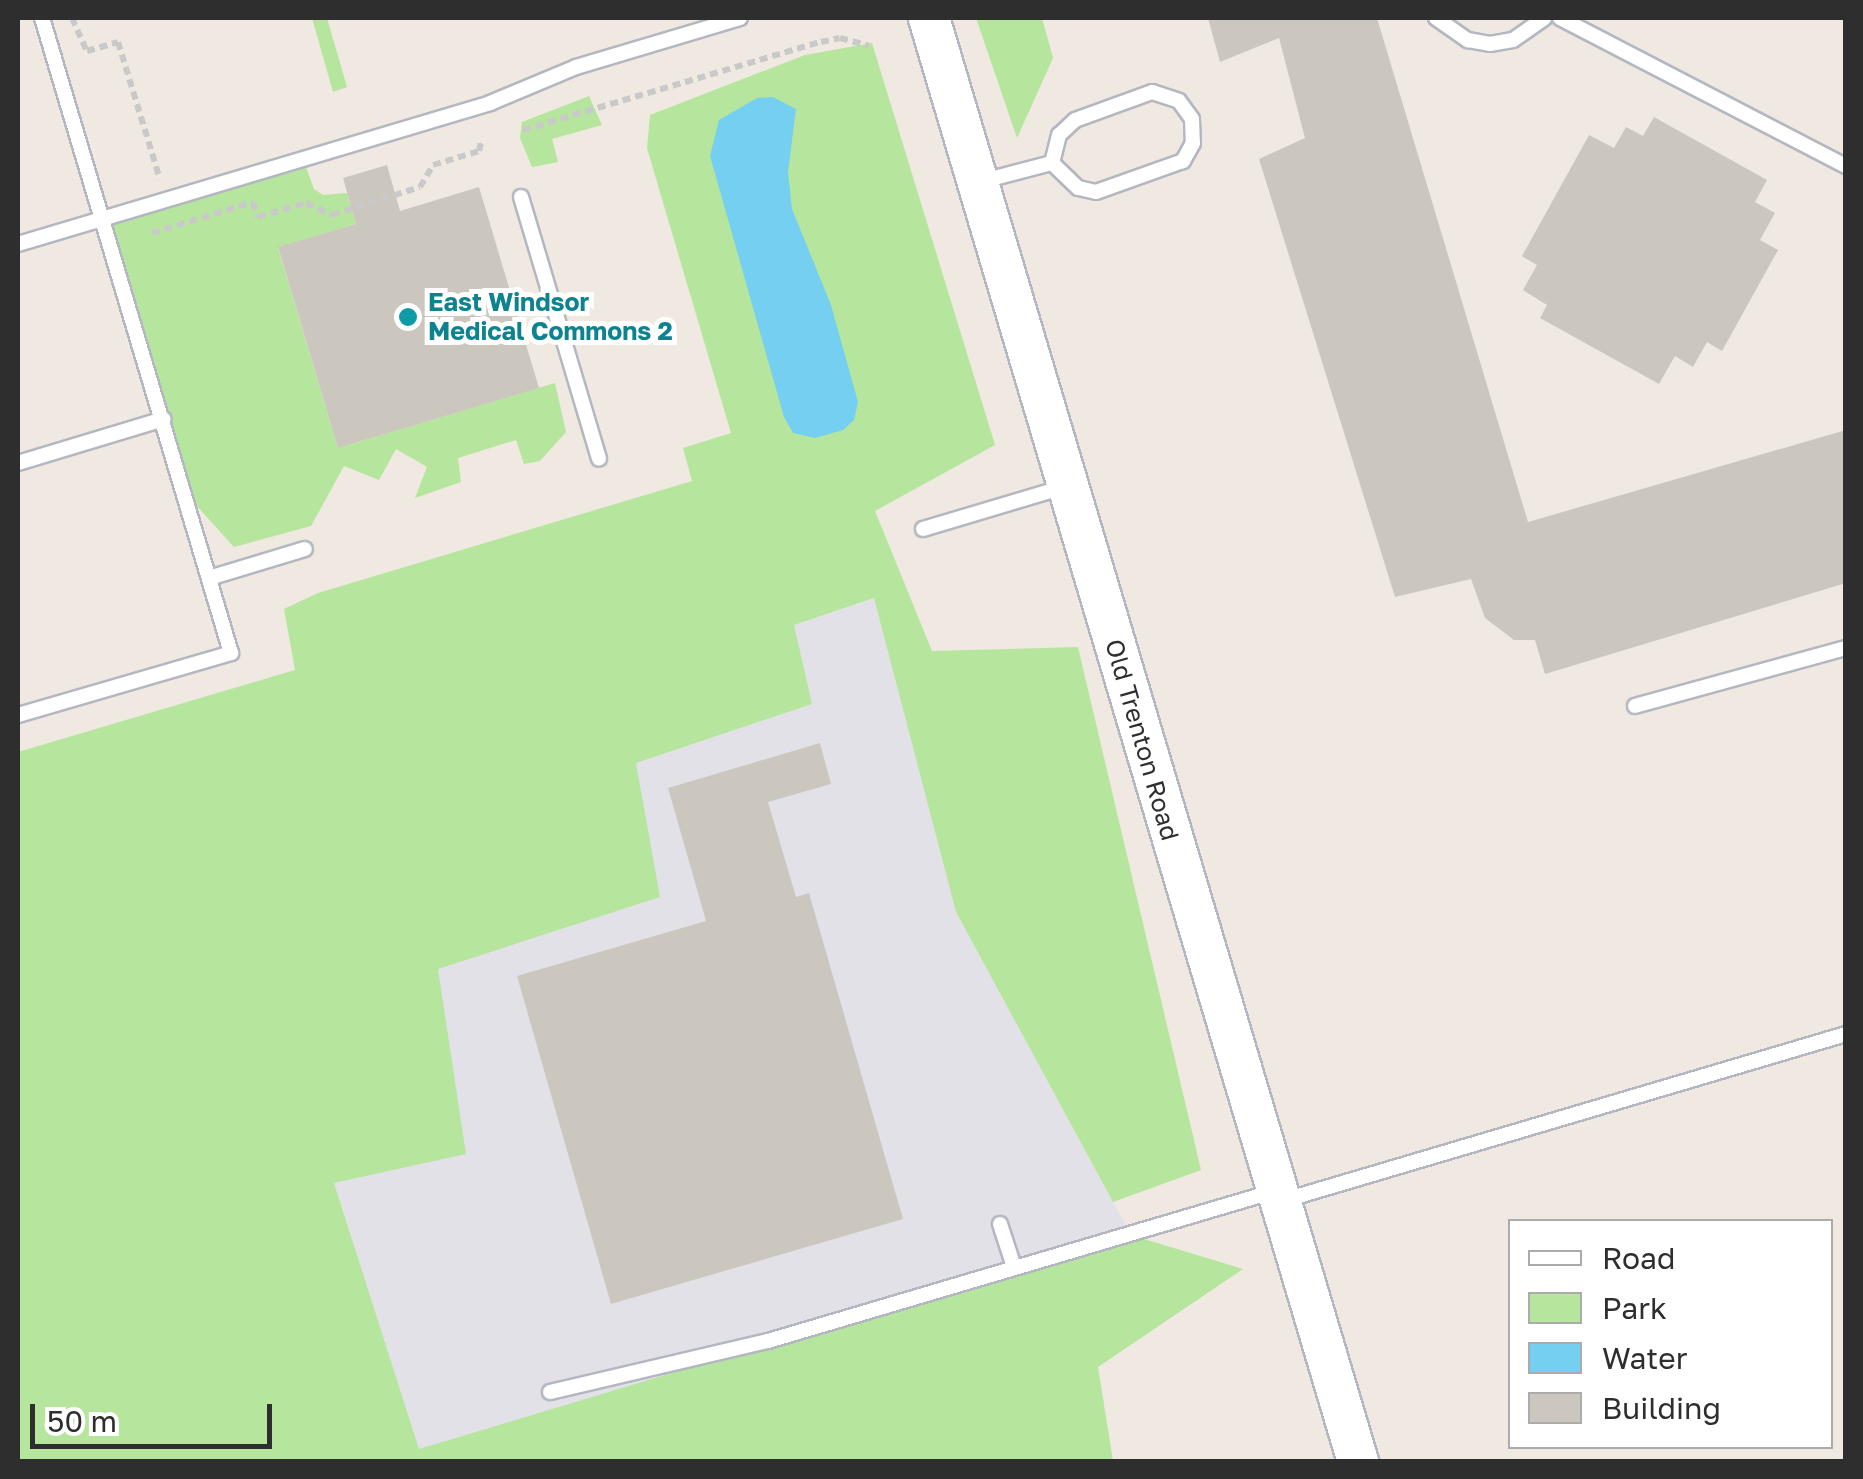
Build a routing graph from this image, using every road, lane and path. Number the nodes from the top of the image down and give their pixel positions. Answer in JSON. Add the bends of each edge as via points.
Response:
{"nodes":[{"id":1,"x":42,"y":18,"type":"edge"},
{"id":2,"x":72,"y":18,"type":"edge"},
{"id":3,"x":740,"y":18,"type":"edge"},
{"id":4,"x":929,"y":18,"type":"edge"},
{"id":5,"x":1436,"y":18,"type":"edge"},
{"id":6,"x":1544,"y":18,"type":"edge"},
{"id":7,"x":1560,"y":18,"type":"edge"},
{"id":8,"x":869,"y":46,"type":"dead end"},
{"id":9,"x":523,"y":130,"type":"dead end"},
{"id":10,"x":481,"y":142,"type":"dead end"},
{"id":11,"x":1052,"y":164,"type":"junction"},
{"id":12,"x":1846,"y":166,"type":"edge"},
{"id":13,"x":978,"y":182,"type":"junction"},
{"id":14,"x":522,"y":197,"type":"dead end"},
{"id":15,"x":166,"y":200,"type":"junction"},
{"id":16,"x":106,"y":218,"type":"junction"},
{"id":17,"x":174,"y":226,"type":"junction"},
{"id":18,"x":152,"y":233,"type":"dead end"},
{"id":19,"x":18,"y":244,"type":"edge"},
{"id":20,"x":164,"y":418,"type":"junction"},
{"id":21,"x":598,"y":458,"type":"dead end"},
{"id":22,"x":18,"y":463,"type":"edge"},
{"id":23,"x":1067,"y":486,"type":"junction"},
{"id":24,"x":923,"y":529,"type":"dead end"},
{"id":25,"x":305,"y":549,"type":"dead end"},
{"id":26,"x":209,"y":578,"type":"junction"},
{"id":27,"x":1846,"y":648,"type":"edge"},
{"id":28,"x":1635,"y":706,"type":"dead end"},
{"id":29,"x":18,"y":716,"type":"edge"},
{"id":30,"x":1846,"y":1034,"type":"edge"},
{"id":31,"x":1278,"y":1196,"type":"junction"},
{"id":32,"x":1000,"y":1224,"type":"dead end"},
{"id":33,"x":1014,"y":1266,"type":"junction"},
{"id":34,"x":550,"y":1392,"type":"dead end"},
{"id":35,"x":1358,"y":1462,"type":"edge"}],
"edges":[{"from":1,"to":16,"type":"lane"},
{"from":2,"to":15,"type":"path","via":[[87,51],[118,42]]},
{"from":3,"to":15,"type":"lane","via":[[576,67],[490,103]]},
{"from":4,"to":13,"type":"main road","name":"Old Trenton Road"},
{"from":5,"to":6,"type":"lane","via":[[1468,40],[1490,44],[1514,40]]},
{"from":7,"to":12,"type":"lane"},
{"from":8,"to":9,"type":"path","via":[[840,38],[821,42]]},
{"from":10,"to":17,"type":"path","via":[[479,151],[433,165],[420,187],[332,216],[306,203],[258,216],[252,202]]},
{"from":11,"to":11,"type":"lane","via":[[1078,188],[1096,192],[1166,170],[1190,153],[1192,119],[1169,95],[1140,95],[1074,120],[1059,135]]},
{"from":11,"to":13,"type":"lane"},
{"from":13,"to":23,"type":"main road","name":"Old Trenton Road"},
{"from":14,"to":21,"type":"lane"},
{"from":15,"to":16,"type":"lane"},
{"from":15,"to":17,"type":"path"},
{"from":16,"to":19,"type":"lane"},
{"from":16,"to":20,"type":"lane"},
{"from":17,"to":18,"type":"path"},
{"from":20,"to":22,"type":"lane"},
{"from":20,"to":26,"type":"lane"},
{"from":23,"to":24,"type":"lane"},
{"from":23,"to":31,"type":"main road","name":"Old Trenton Road"},
{"from":25,"to":26,"type":"lane"},
{"from":26,"to":29,"type":"lane","via":[[231,653]]},
{"from":27,"to":28,"type":"lane"},
{"from":30,"to":31,"type":"lane"},
{"from":31,"to":33,"type":"lane"},
{"from":31,"to":35,"type":"main road","name":"Old Trenton Road"},
{"from":32,"to":33,"type":"lane"},
{"from":33,"to":34,"type":"lane","via":[[768,1341]]}]}
